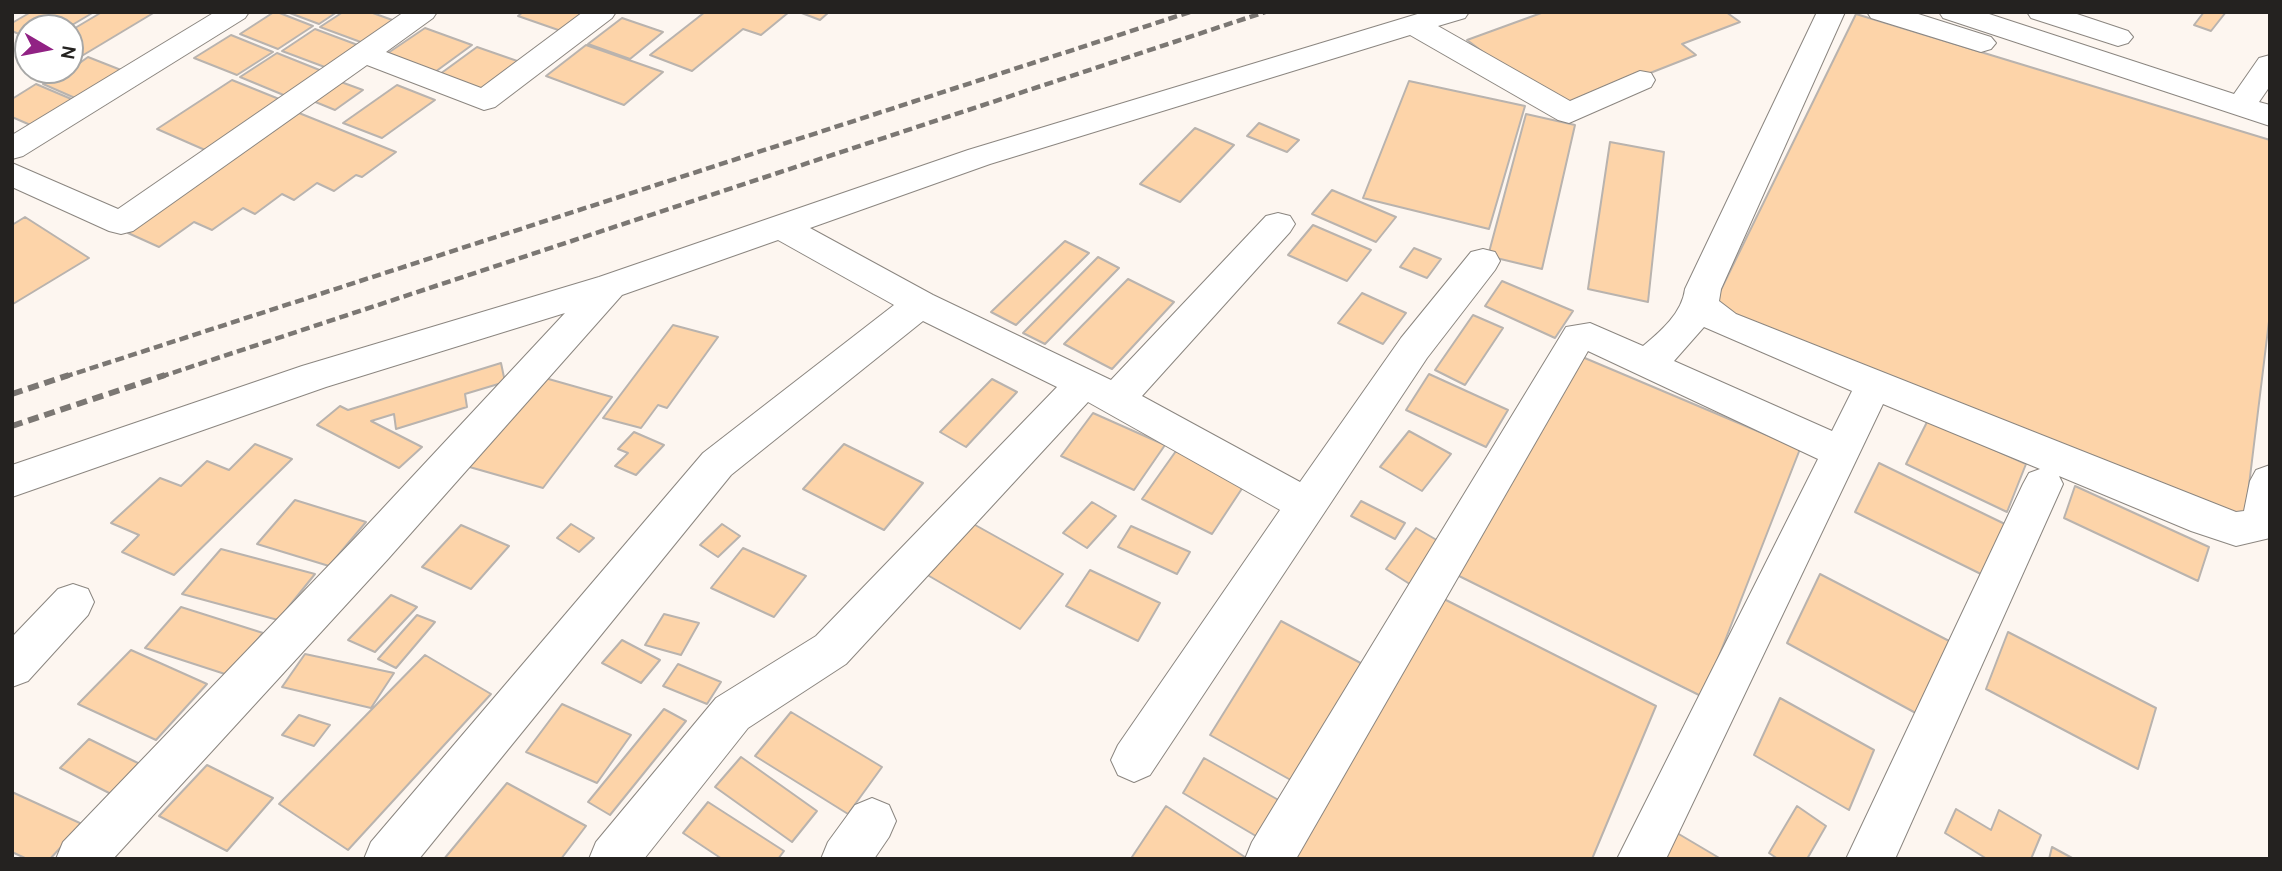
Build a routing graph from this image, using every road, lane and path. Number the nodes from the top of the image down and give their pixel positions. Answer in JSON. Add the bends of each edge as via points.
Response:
{"nodes":[{"id":1,"x":235,"y":12,"type":"edge"},
{"id":2,"x":423,"y":12,"type":"edge"},
{"id":3,"x":602,"y":12,"type":"edge"},
{"id":4,"x":1455,"y":12,"type":"edge"},
{"id":5,"x":1831,"y":12,"type":"edge"},
{"id":6,"x":1881,"y":12,"type":"edge"},
{"id":7,"x":2041,"y":12,"type":"edge"},
{"id":8,"x":1951,"y":19,"type":"edge"},
{"id":9,"x":1414,"y":25,"type":"junction"},
{"id":10,"x":2119,"y":47,"type":"junction"},
{"id":11,"x":363,"y":52,"type":"junction"},
{"id":12,"x":2270,"y":64,"type":"edge"},
{"id":13,"x":1640,"y":80,"type":"dead end"},
{"id":14,"x":2241,"y":106,"type":"junction"},
{"id":15,"x":2270,"y":116,"type":"edge"},
{"id":16,"x":12,"y":149,"type":"edge"},
{"id":17,"x":12,"y":174,"type":"edge"},
{"id":18,"x":1278,"y":223,"type":"dead end"},
{"id":19,"x":779,"y":226,"type":"junction"},
{"id":20,"x":1483,"y":261,"type":"dead end"},
{"id":21,"x":611,"y":286,"type":"junction"},
{"id":22,"x":920,"y":304,"type":"junction"},
{"id":23,"x":1701,"y":306,"type":"junction"},
{"id":24,"x":1646,"y":364,"type":"junction"},
{"id":25,"x":1874,"y":384,"type":"junction"},
{"id":26,"x":1099,"y":392,"type":"junction"},
{"id":27,"x":1841,"y":452,"type":"junction"},
{"id":28,"x":12,"y":481,"type":"edge"},
{"id":29,"x":2270,"y":481,"type":"edge"},
{"id":30,"x":2043,"y":484,"type":"dead end"},
{"id":31,"x":1306,"y":505,"type":"junction"},
{"id":32,"x":73,"y":602,"type":"dead end"},
{"id":33,"x":12,"y":667,"type":"edge"},
{"id":34,"x":1134,"y":760,"type":"dead end"},
{"id":35,"x":872,"y":821,"type":"dead end"},
{"id":36,"x":80,"y":859,"type":"edge"},
{"id":37,"x":388,"y":859,"type":"edge"},
{"id":38,"x":613,"y":859,"type":"edge"},
{"id":39,"x":845,"y":859,"type":"edge"},
{"id":40,"x":1269,"y":859,"type":"edge"},
{"id":41,"x":1641,"y":859,"type":"edge"},
{"id":42,"x":1870,"y":859,"type":"edge"}],
"edges":[{"from":1,"to":16,"type":"street"},
{"from":2,"to":11,"type":"street"},
{"from":3,"to":11,"type":"street","via":[[484,100]]},
{"from":4,"to":9,"type":"street"},
{"from":5,"to":23,"type":"street","via":[[1703,289]]},
{"from":6,"to":8,"type":"street"},
{"from":7,"to":10,"type":"street"},
{"from":8,"to":10,"type":"street"},
{"from":9,"to":13,"type":"street","via":[[1569,113]]},
{"from":9,"to":19,"type":"street","via":[[979,158]]},
{"from":10,"to":14,"type":"street"},
{"from":11,"to":17,"type":"street","via":[[121,223]]},
{"from":12,"to":14,"type":"street"},
{"from":14,"to":15,"type":"street"},
{"from":18,"to":26,"type":"street"},
{"from":19,"to":21,"type":"street"},
{"from":19,"to":22,"type":"street"},
{"from":20,"to":31,"type":"street","via":[[1414,348]]},
{"from":21,"to":28,"type":"street","via":[[315,376]]},
{"from":21,"to":36,"type":"street"},
{"from":22,"to":26,"type":"street"},
{"from":22,"to":37,"type":"street","via":[[717,464]]},
{"from":23,"to":24,"type":"street","via":[[1673,341]]},
{"from":23,"to":25,"type":"street","via":[[1723,323]]},
{"from":24,"to":27,"type":"street"},
{"from":24,"to":40,"type":"street","via":[[1590,336],[1579,336]]},
{"from":25,"to":27,"type":"street"},
{"from":25,"to":29,"type":"street","via":[[2236,528],[2259,525]]},
{"from":26,"to":31,"type":"street"},
{"from":26,"to":38,"type":"street","via":[[831,650],[732,713]]},
{"from":27,"to":41,"type":"street"},
{"from":30,"to":42,"type":"street"},
{"from":31,"to":34,"type":"street"},
{"from":32,"to":33,"type":"street"},
{"from":35,"to":39,"type":"street"}]}
